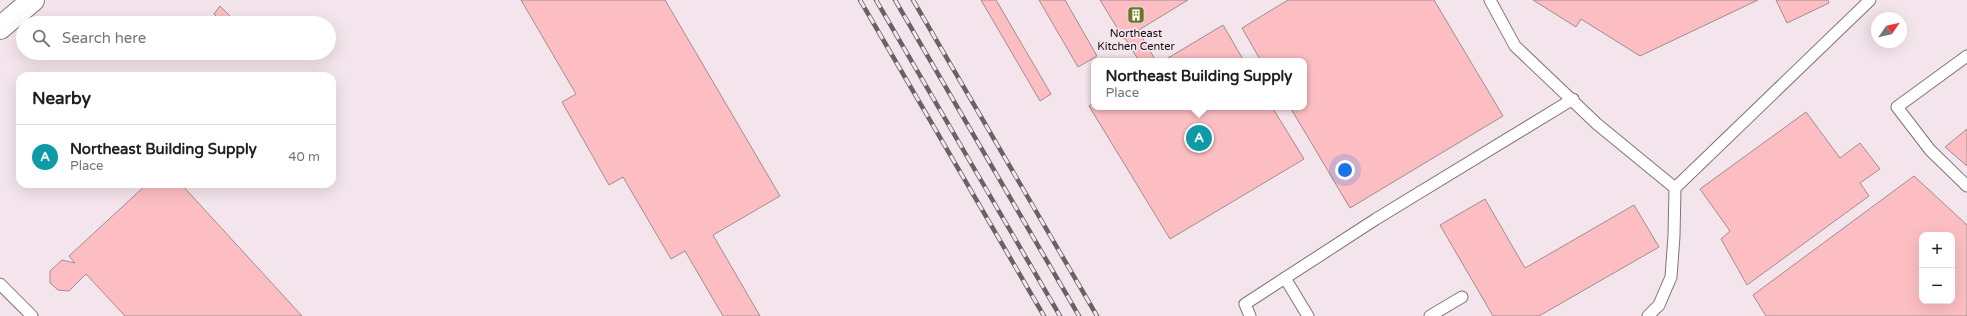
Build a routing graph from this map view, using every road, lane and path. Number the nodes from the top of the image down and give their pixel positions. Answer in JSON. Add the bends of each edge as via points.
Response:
{"nodes":[{"id":1,"x":33,"y":0,"type":"edge"},
{"id":2,"x":1490,"y":0,"type":"edge"},
{"id":3,"x":1870,"y":0,"type":"edge"},
{"id":4,"x":0,"y":28,"type":"edge"},
{"id":5,"x":1967,"y":56,"type":"edge"},
{"id":6,"x":1574,"y":99,"type":"junction"},
{"id":7,"x":1967,"y":186,"type":"edge"},
{"id":8,"x":1675,"y":188,"type":"junction"},
{"id":9,"x":1285,"y":278,"type":"junction"},
{"id":10,"x":0,"y":284,"type":"edge"},
{"id":11,"x":1462,"y":297,"type":"dead end"},
{"id":12,"x":32,"y":316,"type":"edge"},
{"id":13,"x":1250,"y":316,"type":"edge"},
{"id":14,"x":1308,"y":316,"type":"edge"},
{"id":15,"x":1430,"y":316,"type":"edge"},
{"id":16,"x":1648,"y":316,"type":"edge"}],
"edges":[{"from":1,"to":4,"type":"street"},
{"from":2,"to":6,"type":"lane","via":[[1515,46]]},
{"from":3,"to":8,"type":"lane"},
{"from":5,"to":7,"type":"lane","via":[[1897,107],[1930,150]]},
{"from":6,"to":8,"type":"lane","via":[[1597,124]]},
{"from":6,"to":9,"type":"lane","via":[[1376,219]]},
{"from":8,"to":16,"type":"lane","via":[[1671,277],[1659,305]]},
{"from":9,"to":13,"type":"lane","via":[[1244,304]]},
{"from":9,"to":14,"type":"lane"},
{"from":10,"to":12,"type":"lane"},
{"from":11,"to":15,"type":"lane"}]}
